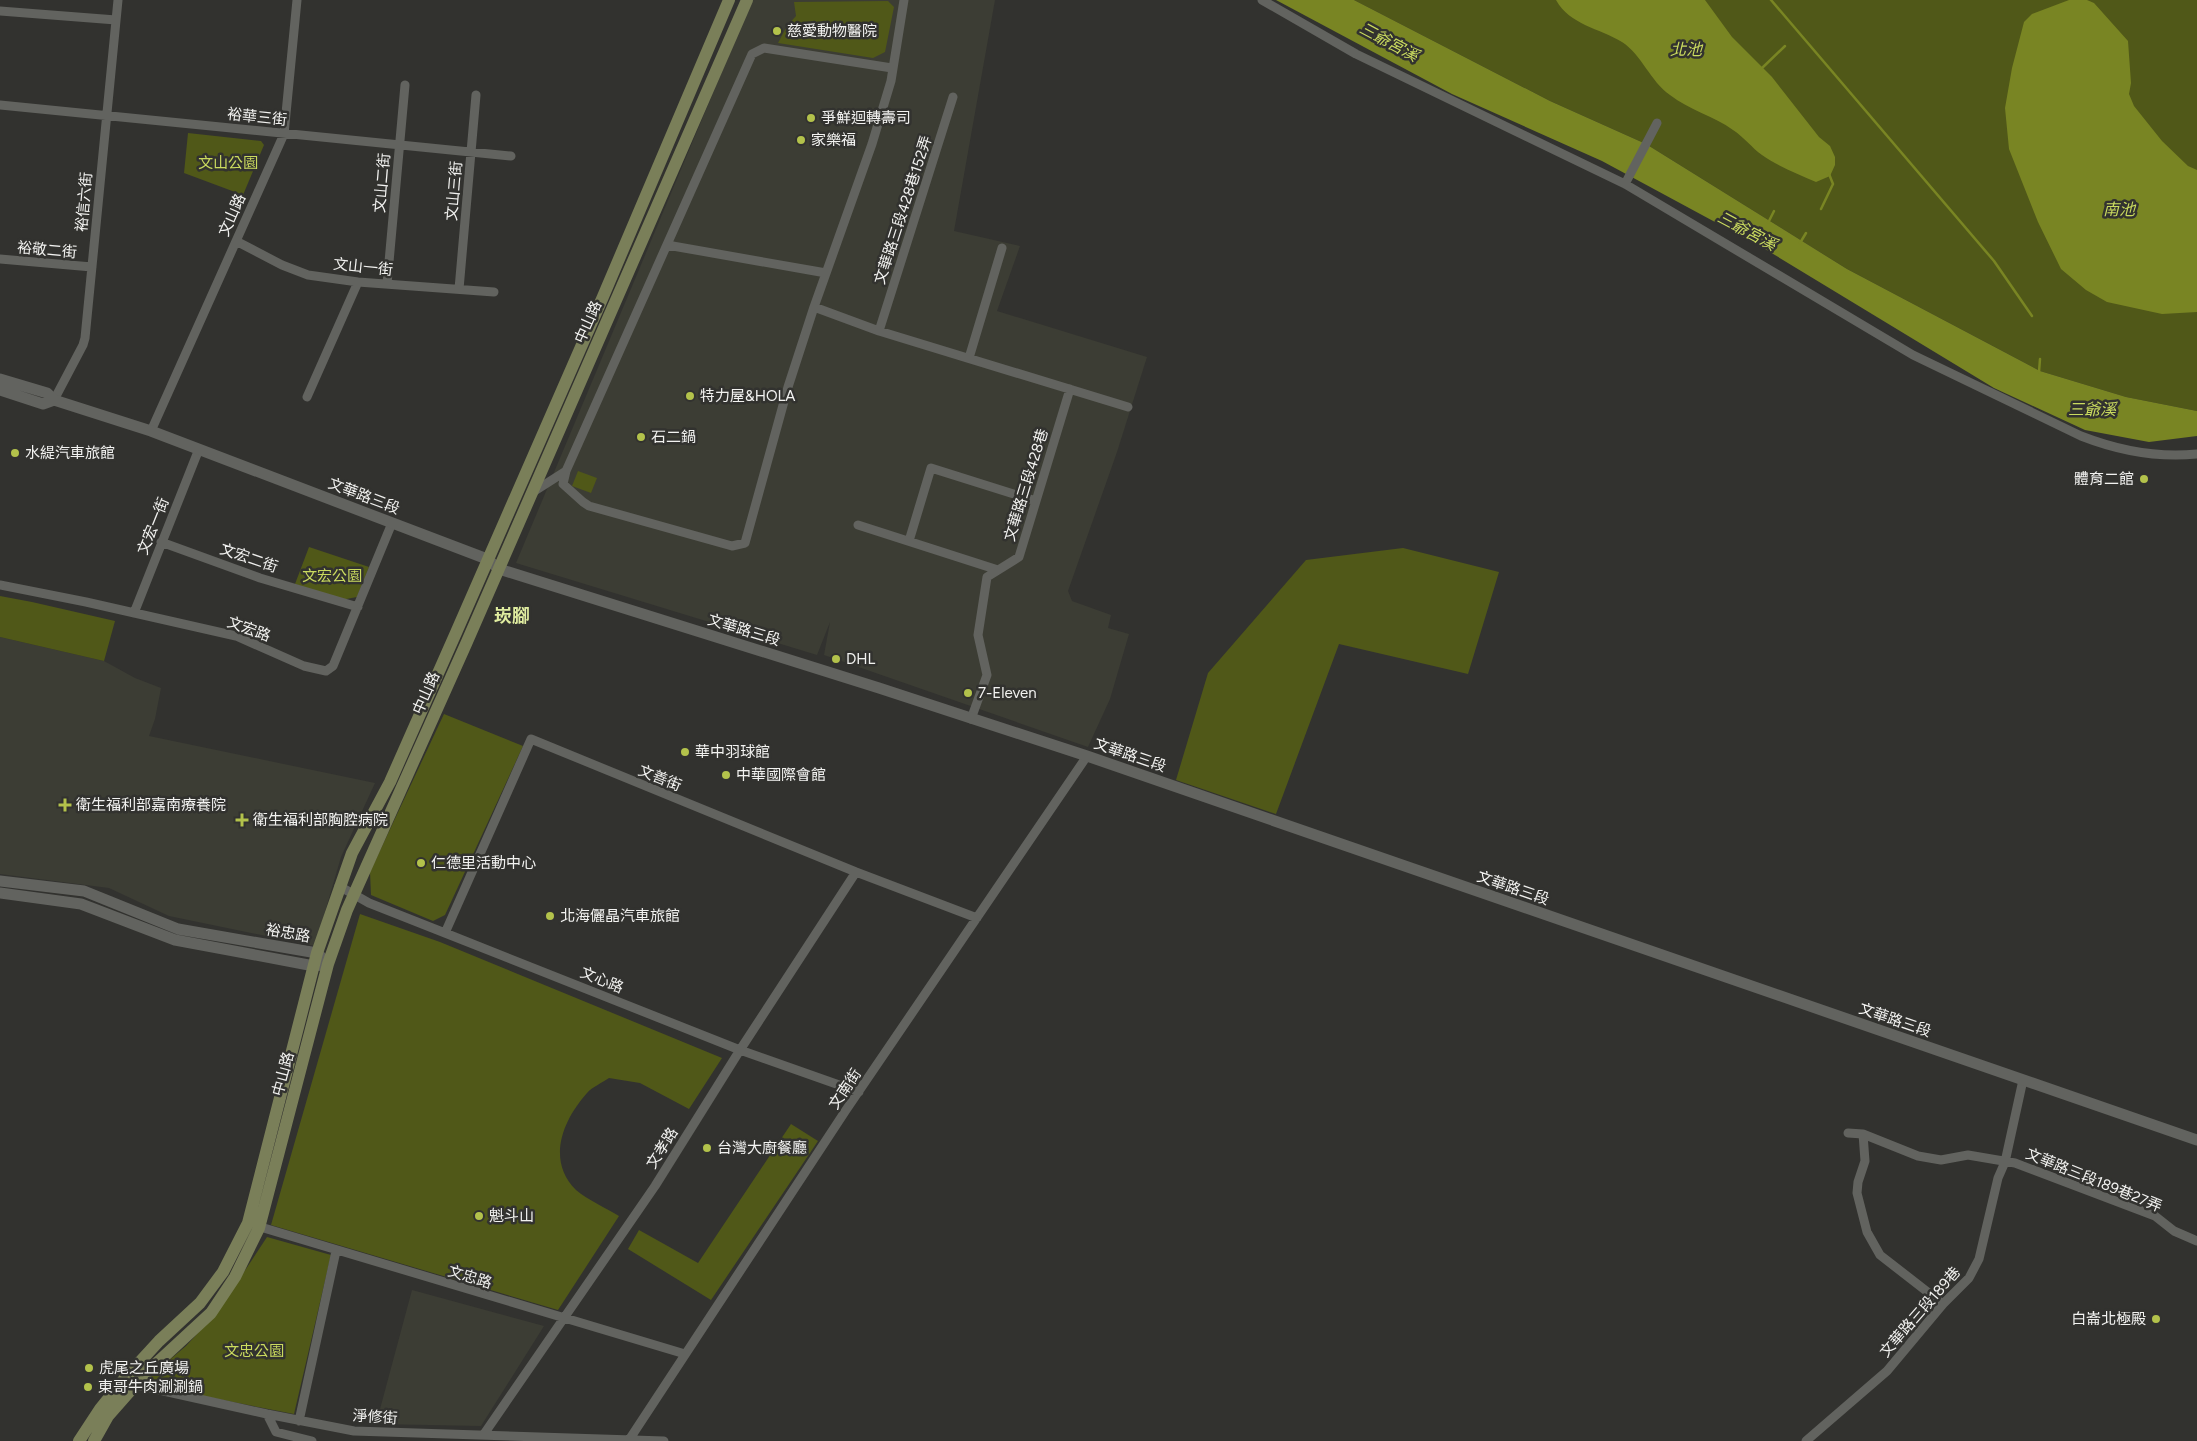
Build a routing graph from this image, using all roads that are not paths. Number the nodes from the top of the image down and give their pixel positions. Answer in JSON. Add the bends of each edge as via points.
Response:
{"nodes":[{"id":1,"x":118,"y":0,"type":"edge"},
{"id":2,"x":297,"y":0,"type":"edge"},
{"id":3,"x":729,"y":0,"type":"edge"},
{"id":4,"x":747,"y":0,"type":"edge"},
{"id":5,"x":904,"y":0,"type":"edge"},
{"id":6,"x":1262,"y":0,"type":"edge"},
{"id":7,"x":0,"y":11,"type":"edge"},
{"id":8,"x":116,"y":20,"type":"junction"},
{"id":9,"x":892,"y":68,"type":"junction"},
{"id":10,"x":405,"y":85,"type":"dead end"},
{"id":11,"x":476,"y":95,"type":"dead end"},
{"id":12,"x":953,"y":97,"type":"dead end"},
{"id":13,"x":0,"y":105,"type":"edge"},
{"id":14,"x":107,"y":116,"type":"junction"},
{"id":15,"x":1657,"y":123,"type":"dead end"},
{"id":16,"x":284,"y":134,"type":"junction"},
{"id":17,"x":399,"y":145,"type":"junction"},
{"id":18,"x":471,"y":153,"type":"junction"},
{"id":19,"x":511,"y":156,"type":"dead end"},
{"id":20,"x":1627,"y":182,"type":"junction"},
{"id":21,"x":236,"y":241,"type":"junction"},
{"id":22,"x":667,"y":245,"type":"junction"},
{"id":23,"x":1002,"y":248,"type":"dead end"},
{"id":24,"x":0,"y":259,"type":"edge"},
{"id":25,"x":92,"y":267,"type":"junction"},
{"id":26,"x":826,"y":273,"type":"junction"},
{"id":27,"x":358,"y":282,"type":"junction"},
{"id":28,"x":387,"y":284,"type":"junction"},
{"id":29,"x":459,"y":289,"type":"junction"},
{"id":30,"x":494,"y":292,"type":"dead end"},
{"id":31,"x":814,"y":307,"type":"junction"},
{"id":32,"x":879,"y":331,"type":"junction"},
{"id":33,"x":969,"y":358,"type":"junction"},
{"id":34,"x":0,"y":379,"type":"edge"},
{"id":35,"x":1070,"y":389,"type":"junction"},
{"id":36,"x":0,"y":390,"type":"edge"},
{"id":37,"x":307,"y":397,"type":"dead end"},
{"id":38,"x":49,"y":402,"type":"junction"},
{"id":39,"x":1128,"y":407,"type":"dead end"},
{"id":40,"x":151,"y":431,"type":"junction"},
{"id":41,"x":199,"y":449,"type":"junction"},
{"id":42,"x":2197,"y":454,"type":"edge"},
{"id":43,"x":566,"y":471,"type":"junction"},
{"id":44,"x":531,"y":493,"type":"junction"},
{"id":45,"x":1036,"y":501,"type":"junction"},
{"id":46,"x":392,"y":523,"type":"junction"},
{"id":47,"x":858,"y":525,"type":"dead end"},
{"id":48,"x":909,"y":541,"type":"junction"},
{"id":49,"x":161,"y":542,"type":"junction"},
{"id":50,"x":487,"y":559,"type":"junction"},
{"id":51,"x":499,"y":568,"type":"junction"},
{"id":52,"x":998,"y":570,"type":"junction"},
{"id":53,"x":0,"y":585,"type":"edge"},
{"id":54,"x":358,"y":607,"type":"junction"},
{"id":55,"x":134,"y":613,"type":"junction"},
{"id":56,"x":971,"y":719,"type":"junction"},
{"id":57,"x":1088,"y":756,"type":"junction"},
{"id":58,"x":856,"y":872,"type":"junction"},
{"id":59,"x":0,"y":881,"type":"edge"},
{"id":60,"x":339,"y":886,"type":"junction"},
{"id":61,"x":0,"y":893,"type":"edge"},
{"id":62,"x":353,"y":895,"type":"junction"},
{"id":63,"x":977,"y":918,"type":"junction"},
{"id":64,"x":445,"y":933,"type":"junction"},
{"id":65,"x":258,"y":948,"type":"junction"},
{"id":66,"x":316,"y":959,"type":"junction"},
{"id":67,"x":328,"y":964,"type":"junction"},
{"id":68,"x":740,"y":1050,"type":"junction"},
{"id":69,"x":2022,"y":1080,"type":"junction"},
{"id":70,"x":859,"y":1092,"type":"junction"},
{"id":71,"x":1848,"y":1133,"type":"dead end"},
{"id":72,"x":1863,"y":1134,"type":"junction"},
{"id":73,"x":2197,"y":1140,"type":"edge"},
{"id":74,"x":2005,"y":1162,"type":"junction"},
{"id":75,"x":254,"y":1225,"type":"junction"},
{"id":76,"x":2197,"y":1240,"type":"edge"},
{"id":77,"x":336,"y":1251,"type":"junction"},
{"id":78,"x":1943,"y":1304,"type":"junction"},
{"id":79,"x":562,"y":1318,"type":"junction"},
{"id":80,"x":685,"y":1354,"type":"junction"},
{"id":81,"x":130,"y":1382,"type":"junction"},
{"id":82,"x":267,"y":1414,"type":"junction"},
{"id":83,"x":299,"y":1421,"type":"junction"},
{"id":84,"x":484,"y":1434,"type":"junction"},
{"id":85,"x":628,"y":1440,"type":"edge"},
{"id":86,"x":79,"y":1441,"type":"edge"},
{"id":87,"x":94,"y":1441,"type":"edge"},
{"id":88,"x":312,"y":1441,"type":"edge"},
{"id":89,"x":664,"y":1441,"type":"edge"},
{"id":90,"x":1806,"y":1441,"type":"edge"}],
"edges":[{"from":1,"to":8,"type":"street","name":"裕信六街"},
{"from":2,"to":16,"type":"street","name":"文山路"},
{"from":3,"to":50,"type":"main road","name":"中山路"},
{"from":4,"to":44,"type":"main road","name":"中山路"},
{"from":5,"to":9,"type":"street"},
{"from":6,"to":20,"type":"street","via":[[1356,54]]},
{"from":7,"to":8,"type":"street"},
{"from":8,"to":14,"type":"street","name":"裕信六街"},
{"from":9,"to":22,"type":"street","via":[[764,48],[752,54]]},
{"from":9,"to":26,"type":"street","via":[[872,144]]},
{"from":10,"to":17,"type":"street","name":"文山二街"},
{"from":11,"to":18,"type":"street","name":"文山三街"},
{"from":12,"to":32,"type":"street","name":"文華路三段428巷152弄"},
{"from":13,"to":14,"type":"street","name":"裕華三街"},
{"from":14,"to":16,"type":"street","name":"裕華三街"},
{"from":14,"to":25,"type":"street","name":"裕信六街"},
{"from":15,"to":20,"type":"street"},
{"from":16,"to":17,"type":"street","name":"裕華三街"},
{"from":16,"to":21,"type":"street","name":"文山路"},
{"from":17,"to":18,"type":"street","name":"裕華三街"},
{"from":17,"to":28,"type":"street","name":"文山二街"},
{"from":18,"to":19,"type":"street","name":"裕華三街"},
{"from":18,"to":29,"type":"street","name":"文山三街"},
{"from":20,"to":42,"type":"street","via":[[1913,356],[2104,445],[2182,456]]},
{"from":21,"to":27,"type":"street","name":"文山一街","via":[[308,275]]},
{"from":21,"to":40,"type":"street","name":"文山路"},
{"from":22,"to":26,"type":"street"},
{"from":22,"to":43,"type":"street"},
{"from":23,"to":33,"type":"street"},
{"from":24,"to":25,"type":"street","name":"裕敬二街"},
{"from":25,"to":38,"type":"street","name":"裕信六街","via":[[83,346]]},
{"from":26,"to":31,"type":"street"},
{"from":27,"to":28,"type":"street","name":"文山一街"},
{"from":27,"to":37,"type":"street"},
{"from":28,"to":29,"type":"street","name":"文山一街"},
{"from":29,"to":30,"type":"street","name":"文山一街"},
{"from":31,"to":32,"type":"street"},
{"from":31,"to":43,"type":"street","via":[[745,542],[732,546],[589,506],[563,484]]},
{"from":32,"to":33,"type":"street"},
{"from":33,"to":35,"type":"street"},
{"from":34,"to":38,"type":"street","via":[[46,394]]},
{"from":35,"to":39,"type":"street"},
{"from":35,"to":45,"type":"street","name":"文華路三段428巷"},
{"from":36,"to":38,"type":"street"},
{"from":38,"to":40,"type":"street","name":"文華路三段"},
{"from":40,"to":41,"type":"street","name":"文華路三段"},
{"from":41,"to":46,"type":"street","name":"文華路三段"},
{"from":41,"to":49,"type":"street","name":"文宏一街"},
{"from":43,"to":44,"type":"street"},
{"from":44,"to":51,"type":"main road","name":"中山路"},
{"from":45,"to":48,"type":"street","via":[[931,468]]},
{"from":45,"to":52,"type":"street","name":"文華路三段428巷","via":[[1019,557]]},
{"from":46,"to":50,"type":"street","name":"文華路三段"},
{"from":46,"to":54,"type":"street","name":"文宏路"},
{"from":47,"to":48,"type":"street"},
{"from":48,"to":52,"type":"street"},
{"from":49,"to":54,"type":"street","name":"文宏二街","via":[[260,578]]},
{"from":49,"to":55,"type":"street","name":"文宏一街"},
{"from":50,"to":51,"type":"street","name":"文華路三段"},
{"from":50,"to":60,"type":"main road","name":"中山路","via":[[390,782]]},
{"from":51,"to":56,"type":"street","name":"文華路三段"},
{"from":51,"to":62,"type":"main road","name":"中山路"},
{"from":52,"to":56,"type":"street","name":"文華路三段428巷","via":[[987,577],[983,594],[978,635],[987,675]]},
{"from":53,"to":55,"type":"street","name":"文宏路"},
{"from":54,"to":55,"type":"street","name":"文宏路","via":[[333,666],[326,671],[304,666],[236,636]]},
{"from":56,"to":57,"type":"street","name":"文華路三段"},
{"from":57,"to":63,"type":"street","name":"文南街"},
{"from":57,"to":69,"type":"street","name":"文華路三段"},
{"from":58,"to":63,"type":"street","name":"文善街"},
{"from":58,"to":64,"type":"street","name":"文善街","via":[[531,739]]},
{"from":58,"to":68,"type":"street","name":"文孝路"},
{"from":59,"to":65,"type":"street","name":"裕忠路","via":[[84,891],[178,929]]},
{"from":60,"to":62,"type":"street","name":"文心路"},
{"from":60,"to":66,"type":"main road","name":"中山路"},
{"from":61,"to":65,"type":"street","name":"裕忠路","via":[[81,904],[175,940]]},
{"from":62,"to":64,"type":"street","name":"文心路"},
{"from":62,"to":67,"type":"main road","name":"中山路"},
{"from":63,"to":70,"type":"street","name":"文南街"},
{"from":64,"to":68,"type":"street","name":"文心路"},
{"from":65,"to":66,"type":"street","name":"裕忠路"},
{"from":66,"to":67,"type":"street","name":"裕忠路"},
{"from":66,"to":75,"type":"main road","name":"中山路"},
{"from":67,"to":75,"type":"main road","name":"中山路"},
{"from":68,"to":70,"type":"street","name":"文心路"},
{"from":68,"to":79,"type":"street","name":"文孝路","via":[[655,1186]]},
{"from":69,"to":73,"type":"street","name":"文華路三段"},
{"from":69,"to":74,"type":"street","name":"文華路三段189巷"},
{"from":70,"to":80,"type":"street","name":"文南街"},
{"from":71,"to":72,"type":"street","name":"文華路三段189巷27弄"},
{"from":72,"to":74,"type":"street","name":"文華路三段189巷27弄","via":[[1918,1156],[1941,1160],[1968,1155]]},
{"from":72,"to":78,"type":"street","via":[[1865,1161],[1857,1193],[1867,1232],[1880,1255]]},
{"from":74,"to":76,"type":"street","name":"文華路三段189巷27弄","via":[[2155,1216],[2174,1232]]},
{"from":74,"to":78,"type":"street","name":"文華路三段189巷","via":[[1998,1178],[1979,1259],[1968,1278]]},
{"from":75,"to":77,"type":"street","name":"文忠路"},
{"from":75,"to":81,"type":"main road","name":"中山路","via":[[235,1277],[211,1313]]},
{"from":77,"to":79,"type":"street","name":"文忠路"},
{"from":77,"to":83,"type":"street"},
{"from":78,"to":90,"type":"street","name":"文華路三段189巷","via":[[1887,1371]]},
{"from":79,"to":80,"type":"street","name":"文忠路"},
{"from":79,"to":84,"type":"street","name":"文孝路"},
{"from":80,"to":85,"type":"street","name":"文南街"},
{"from":81,"to":82,"type":"street","name":"淨修街"},
{"from":81,"to":86,"type":"main road","via":[[100,1409]]},
{"from":81,"to":87,"type":"main road"},
{"from":82,"to":83,"type":"street","name":"淨修街"},
{"from":82,"to":88,"type":"street","via":[[276,1432]]},
{"from":83,"to":84,"type":"street","name":"淨修街","via":[[354,1430]]},
{"from":84,"to":85,"type":"street","name":"淨修街"},
{"from":85,"to":89,"type":"street","name":"淨修街"}]}
